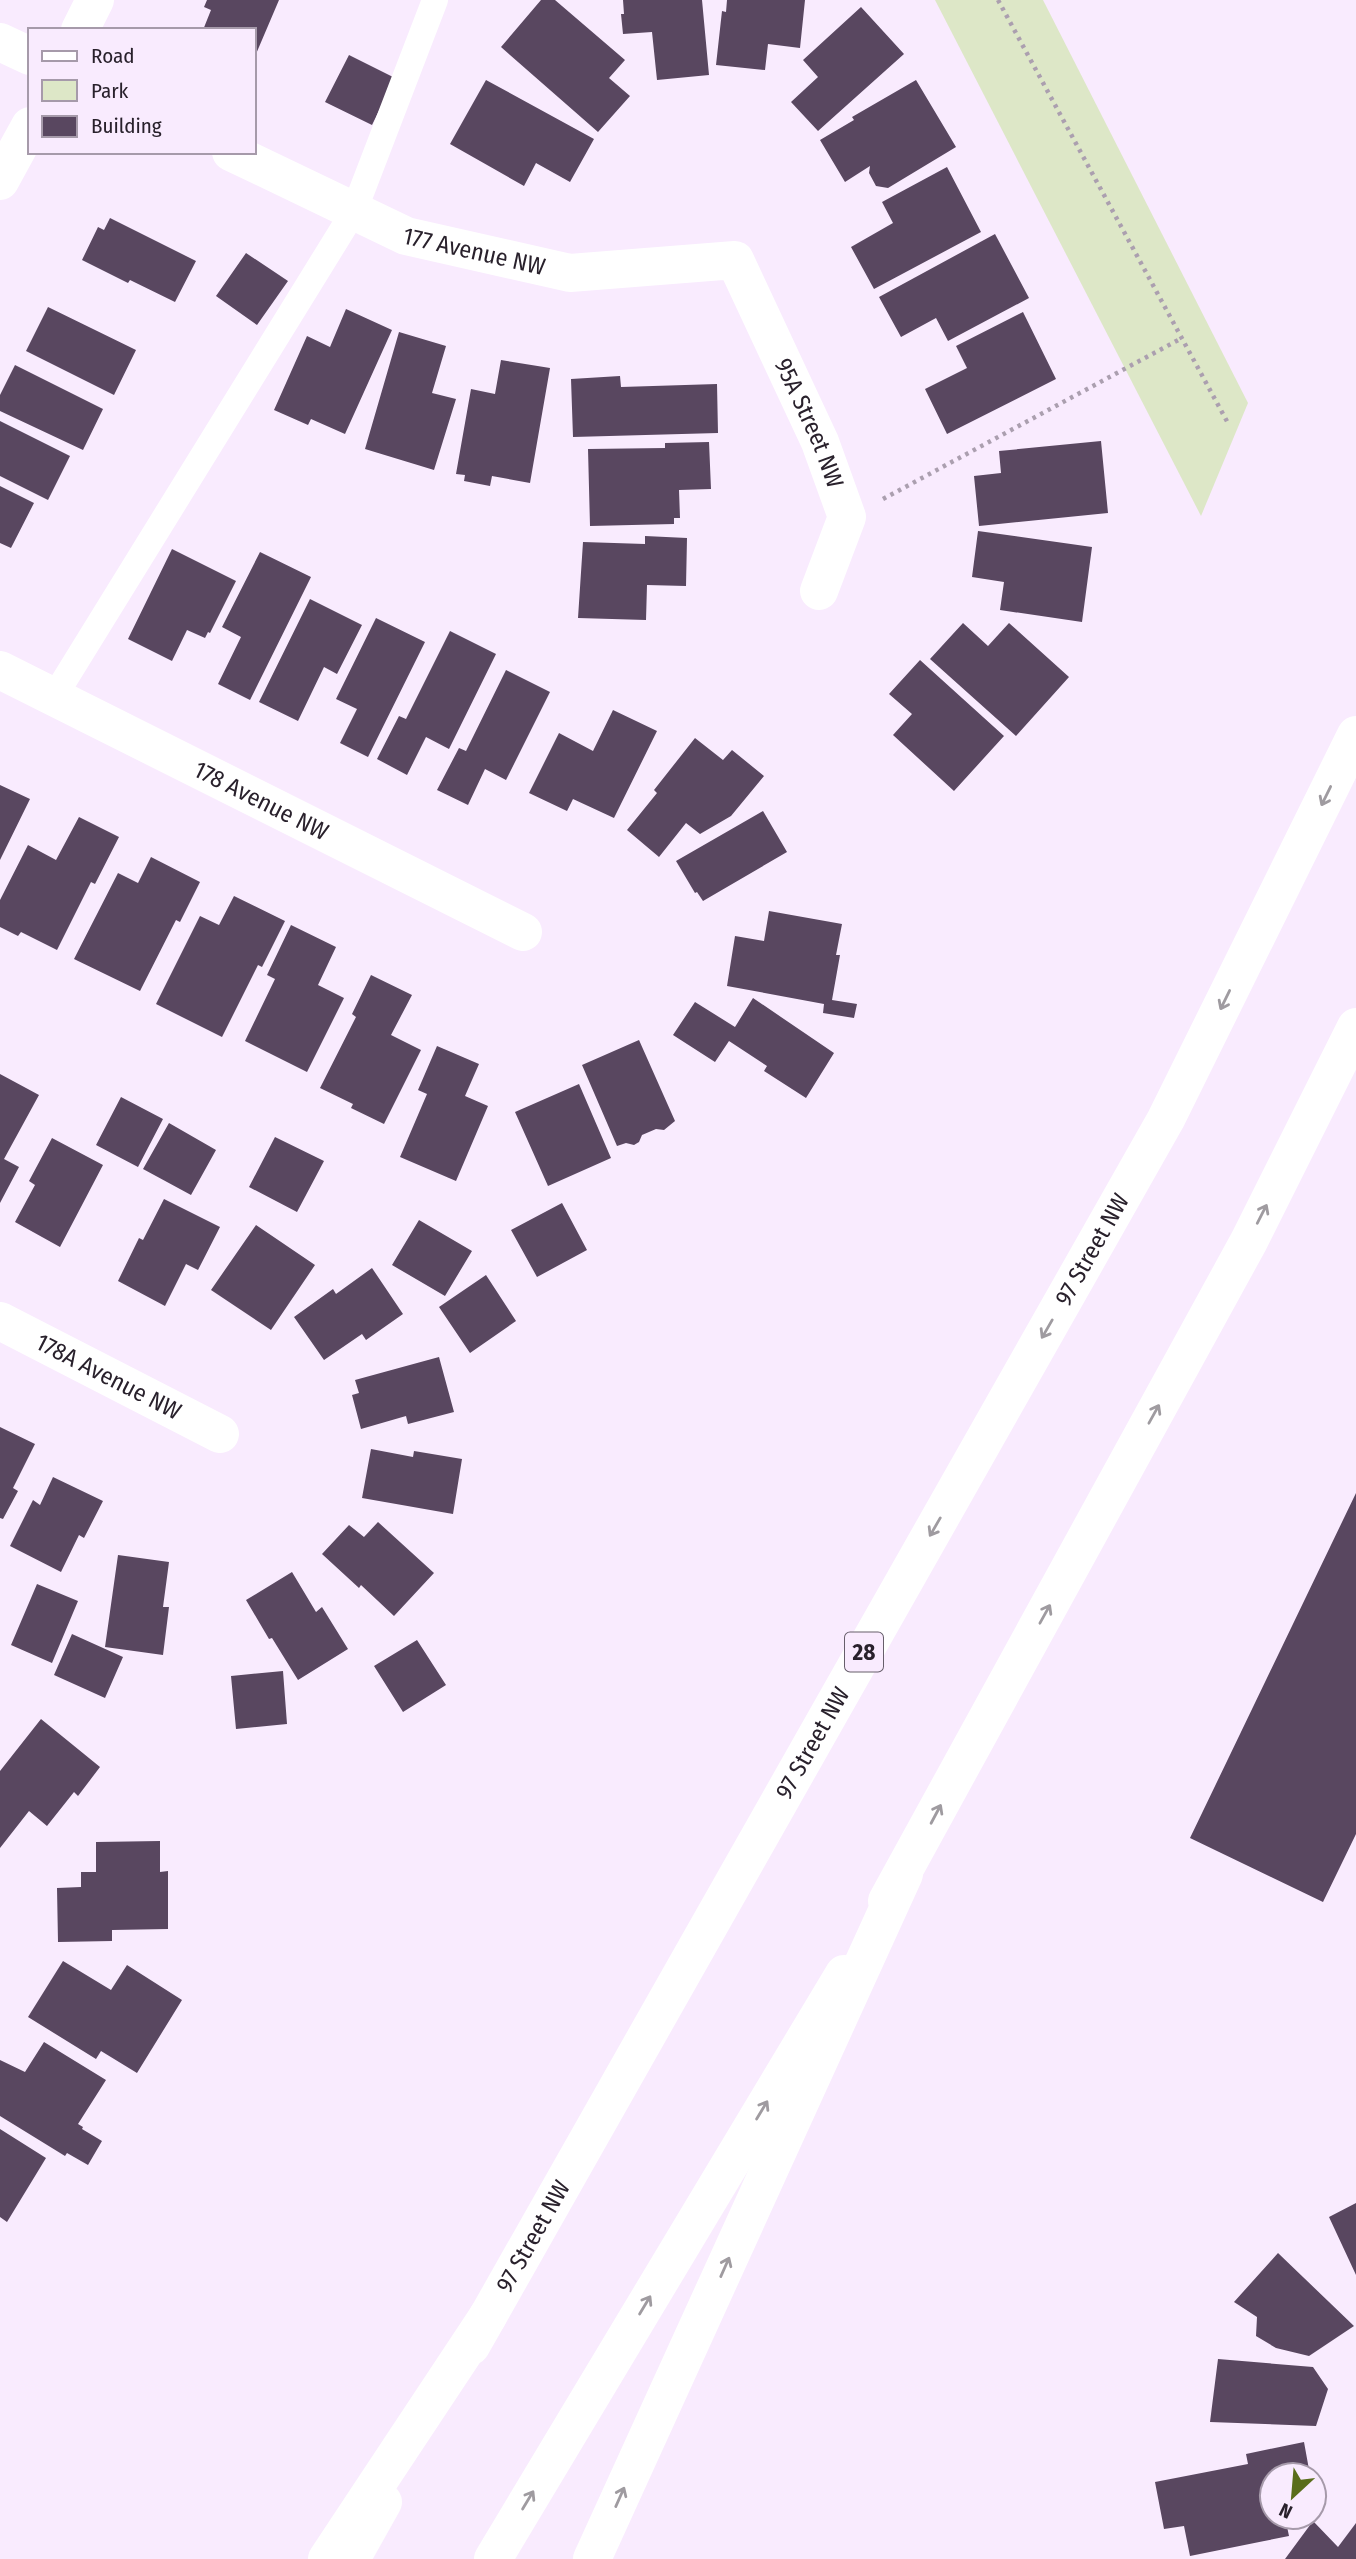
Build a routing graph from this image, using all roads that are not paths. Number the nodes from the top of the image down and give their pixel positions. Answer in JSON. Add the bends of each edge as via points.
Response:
{"nodes":[{"id":1,"x":94,"y":0,"type":"edge"},
{"id":2,"x":435,"y":0,"type":"edge"},
{"id":3,"x":81,"y":28,"type":"edge"},
{"id":4,"x":0,"y":42,"type":"edge"},
{"id":5,"x":28,"y":55,"type":"edge"},
{"id":6,"x":28,"y":130,"type":"edge"},
{"id":7,"x":235,"y":154,"type":"edge"},
{"id":8,"x":0,"y":181,"type":"edge"},
{"id":9,"x":354,"y":211,"type":"junction"},
{"id":10,"x":735,"y":260,"type":"joint"},
{"id":11,"x":820,"y":591,"type":"dead end"},
{"id":12,"x":0,"y":670,"type":"edge"},
{"id":13,"x":54,"y":697,"type":"junction"},
{"id":14,"x":1356,"y":734,"type":"edge"},
{"id":15,"x":523,"y":932,"type":"dead end"},
{"id":16,"x":1356,"y":1027,"type":"edge"},
{"id":17,"x":0,"y":1321,"type":"edge"},
{"id":18,"x":220,"y":1434,"type":"dead end"},
{"id":19,"x":904,"y":1874,"type":"junction"},
{"id":20,"x":488,"y":2316,"type":"junction"},
{"id":21,"x":327,"y":2559,"type":"edge"},
{"id":22,"x":351,"y":2559,"type":"edge"},
{"id":23,"x":492,"y":2559,"type":"edge"},
{"id":24,"x":592,"y":2559,"type":"edge"}],
"edges":[{"from":1,"to":3,"type":"main road"},
{"from":2,"to":9,"type":"lane"},
{"from":4,"to":5,"type":"main road"},
{"from":6,"to":8,"type":"main road"},
{"from":7,"to":9,"type":"main road","name":"177 Avenue NW"},
{"from":9,"to":10,"type":"main road","name":"177 Avenue NW","via":[[406,236],[570,272]]},
{"from":9,"to":13,"type":"lane"},
{"from":10,"to":11,"type":"main road","name":"95A Street NW","via":[[820,442],[847,517]]},
{"from":12,"to":13,"type":"main road","name":"178 Avenue NW"},
{"from":13,"to":15,"type":"main road","name":"178 Avenue NW"},
{"from":14,"to":20,"type":"main road","name":"97 Street NW","number":"28","one_way":true,"via":[[1166,1119]]},
{"from":19,"to":16,"type":"main road","one_way":true,"via":[[1248,1241]]},
{"from":17,"to":18,"type":"main road","name":"178A Avenue NW"},
{"from":23,"to":19,"type":"main road","one_way":true},
{"from":24,"to":19,"type":"main road","one_way":true},
{"from":20,"to":21,"type":"main road"},
{"from":20,"to":22,"type":"main road","name":"97 Street NW","number":"28"}]}
